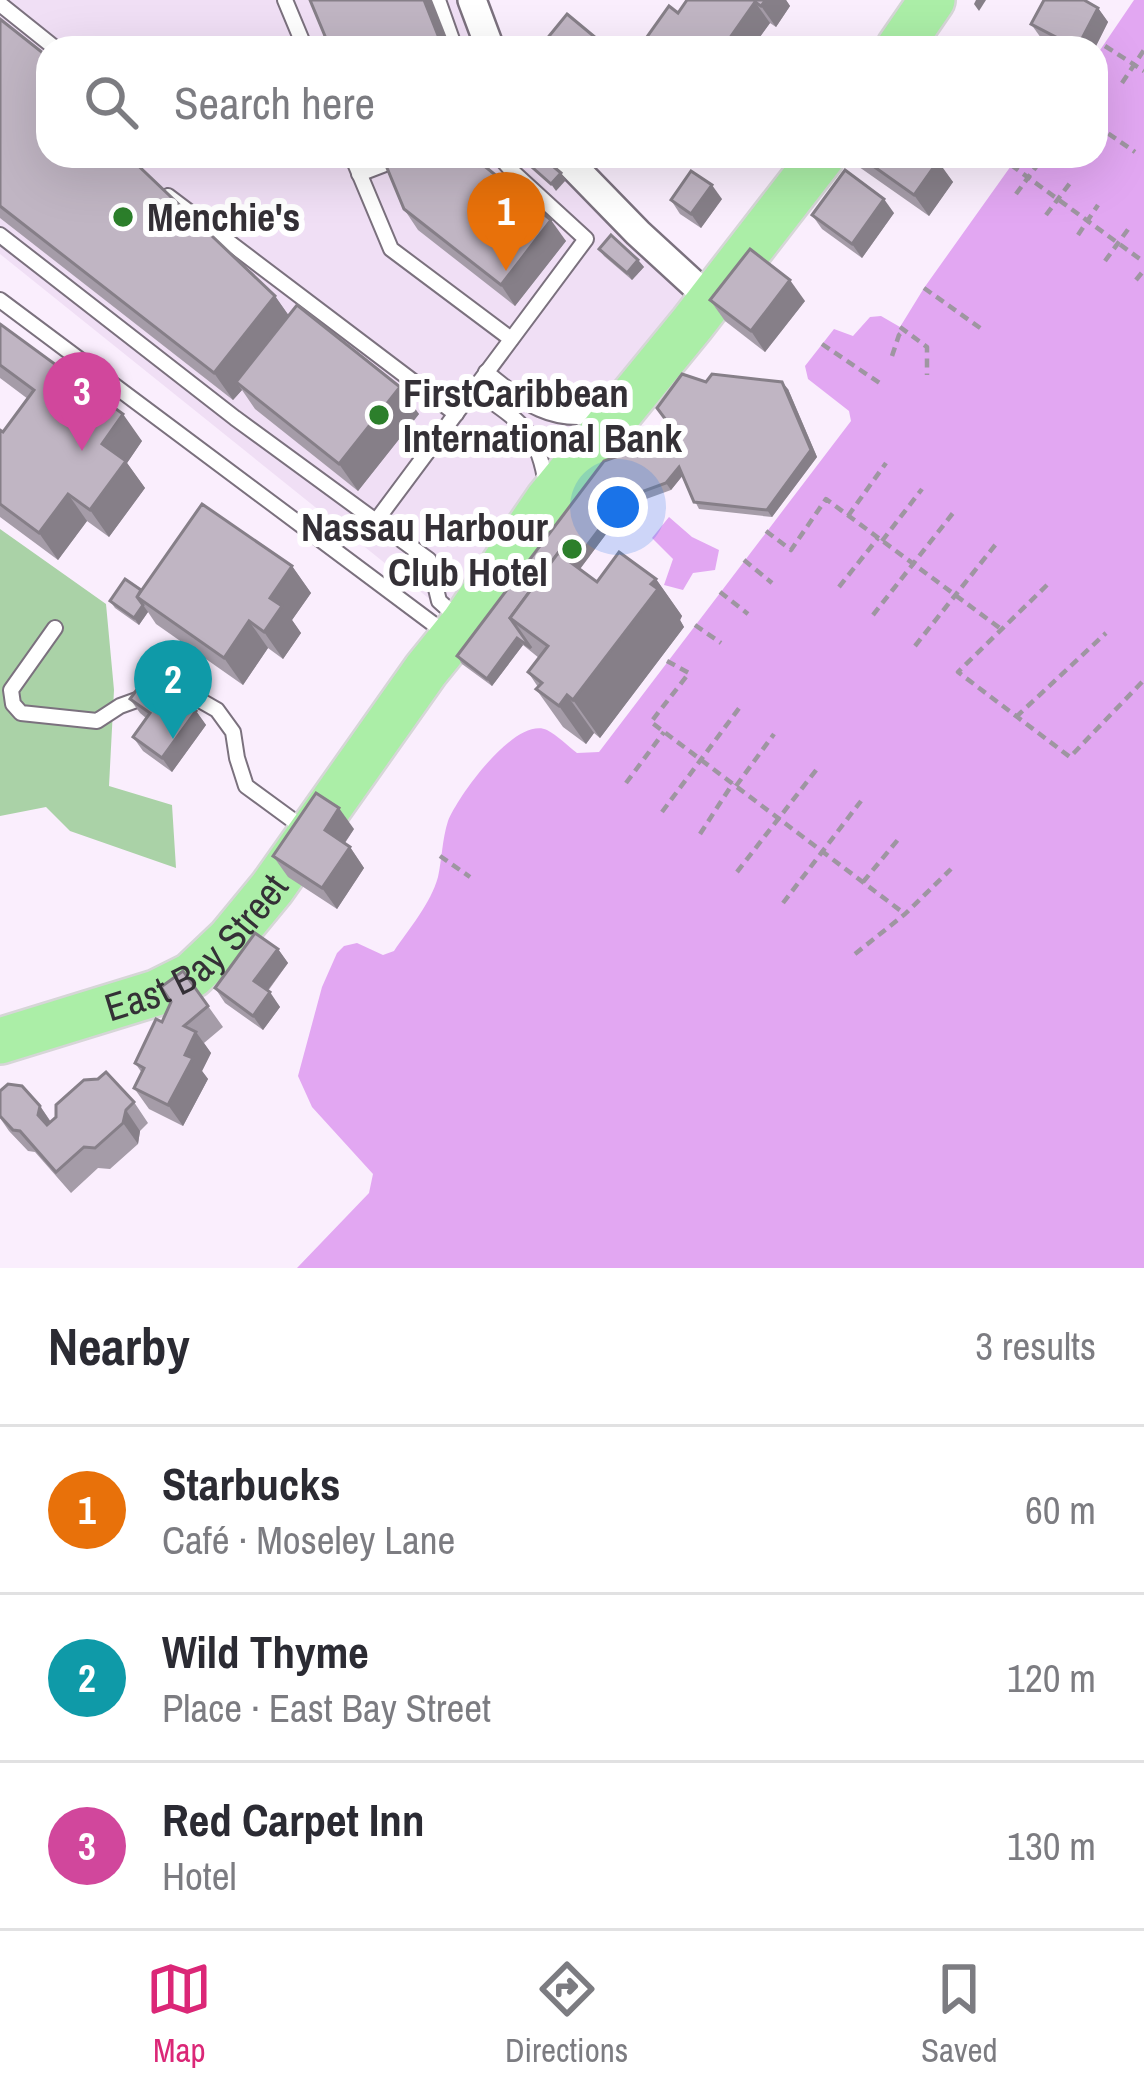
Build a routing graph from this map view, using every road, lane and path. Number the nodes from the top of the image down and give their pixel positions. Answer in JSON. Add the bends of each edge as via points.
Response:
{"nodes":[{"id":1,"x":285,"y":0,"type":"edge"},
{"id":2,"x":437,"y":0,"type":"edge"},
{"id":3,"x":472,"y":0,"type":"edge"},
{"id":4,"x":932,"y":0,"type":"edge"},
{"id":5,"x":0,"y":4,"type":"edge"},
{"id":6,"x":40,"y":36,"type":"edge"},
{"id":7,"x":300,"y":36,"type":"edge"},
{"id":8,"x":450,"y":36,"type":"edge"},
{"id":9,"x":486,"y":36,"type":"edge"},
{"id":10,"x":907,"y":36,"type":"edge"},
{"id":11,"x":1108,"y":48,"type":"edge"},
{"id":12,"x":1144,"y":50,"type":"edge"},
{"id":13,"x":1135,"y":65,"type":"junction"},
{"id":14,"x":1144,"y":70,"type":"edge"},
{"id":15,"x":1122,"y":83,"type":"dead end"},
{"id":16,"x":1108,"y":133,"type":"edge"},
{"id":17,"x":1135,"y":152,"type":"dead end"},
{"id":18,"x":357,"y":168,"type":"edge"},
{"id":19,"x":375,"y":168,"type":"edge"},
{"id":20,"x":510,"y":168,"type":"edge"},
{"id":21,"x":575,"y":168,"type":"edge"},
{"id":22,"x":813,"y":168,"type":"edge"},
{"id":23,"x":1016,"y":168,"type":"edge"},
{"id":24,"x":1035,"y":168,"type":"edge"},
{"id":25,"x":359,"y":174,"type":"junction"},
{"id":26,"x":1029,"y":177,"type":"junction"},
{"id":27,"x":150,"y":180,"type":"edge"},
{"id":28,"x":1070,"y":183,"type":"dead end"},
{"id":29,"x":1016,"y":194,"type":"dead end"},
{"id":30,"x":1058,"y":199,"type":"junction"},
{"id":31,"x":1098,"y":206,"type":"dead end"},
{"id":32,"x":1046,"y":214,"type":"dead end"},
{"id":33,"x":1088,"y":221,"type":"junction"},
{"id":34,"x":1129,"y":228,"type":"dead end"},
{"id":35,"x":0,"y":235,"type":"edge"},
{"id":36,"x":1078,"y":235,"type":"dead end"},
{"id":37,"x":1119,"y":243,"type":"junction"},
{"id":38,"x":1105,"y":261,"type":"dead end"},
{"id":39,"x":1144,"y":266,"type":"edge"},
{"id":40,"x":1136,"y":280,"type":"dead end"},
{"id":41,"x":924,"y":288,"type":"dead end"},
{"id":42,"x":0,"y":300,"type":"edge"},
{"id":43,"x":711,"y":300,"type":"junction"},
{"id":44,"x":318,"y":310,"type":"junction"},
{"id":45,"x":304,"y":328,"type":"edge"},
{"id":46,"x":983,"y":330,"type":"dead end"},
{"id":47,"x":511,"y":340,"type":"junction"},
{"id":48,"x":822,"y":344,"type":"dead end"},
{"id":49,"x":892,"y":356,"type":"dead end"},
{"id":50,"x":486,"y":372,"type":"junction"},
{"id":51,"x":927,"y":375,"type":"dead end"},
{"id":52,"x":884,"y":386,"type":"dead end"},
{"id":53,"x":474,"y":388,"type":"junction"},
{"id":54,"x":249,"y":400,"type":"edge"},
{"id":55,"x":621,"y":412,"type":"junction"},
{"id":56,"x":456,"y":414,"type":"junction"},
{"id":57,"x":235,"y":418,"type":"junction"},
{"id":58,"x":886,"y":463,"type":"dead end"},
{"id":59,"x":922,"y":489,"type":"dead end"},
{"id":60,"x":548,"y":500,"type":"junction"},
{"id":61,"x":953,"y":513,"type":"dead end"},
{"id":62,"x":848,"y":515,"type":"junction"},
{"id":63,"x":376,"y":521,"type":"junction"},
{"id":64,"x":766,"y":531,"type":"dead end"},
{"id":65,"x":880,"y":539,"type":"junction"},
{"id":66,"x":996,"y":544,"type":"dead end"},
{"id":67,"x":744,"y":560,"type":"dead end"},
{"id":68,"x":914,"y":565,"type":"junction"},
{"id":69,"x":772,"y":583,"type":"dead end"},
{"id":70,"x":1047,"y":585,"type":"dead end"},
{"id":71,"x":839,"y":587,"type":"dead end"},
{"id":72,"x":720,"y":592,"type":"dead end"},
{"id":73,"x":956,"y":595,"type":"junction"},
{"id":74,"x":748,"y":614,"type":"dead end"},
{"id":75,"x":873,"y":615,"type":"dead end"},
{"id":76,"x":695,"y":626,"type":"dead end"},
{"id":77,"x":55,"y":628,"type":"dead end"},
{"id":78,"x":1001,"y":628,"type":"junction"},
{"id":79,"x":458,"y":631,"type":"junction"},
{"id":80,"x":1106,"y":633,"type":"dead end"},
{"id":81,"x":721,"y":643,"type":"dead end"},
{"id":82,"x":915,"y":646,"type":"dead end"},
{"id":83,"x":668,"y":661,"type":"dead end"},
{"id":84,"x":1144,"y":680,"type":"edge"},
{"id":85,"x":740,"y":707,"type":"dead end"},
{"id":86,"x":1016,"y":717,"type":"junction"},
{"id":87,"x":664,"y":732,"type":"junction"},
{"id":88,"x":774,"y":734,"type":"dead end"},
{"id":89,"x":701,"y":759,"type":"junction"},
{"id":90,"x":817,"y":770,"type":"dead end"},
{"id":91,"x":626,"y":783,"type":"dead end"},
{"id":92,"x":734,"y":784,"type":"junction"},
{"id":93,"x":861,"y":801,"type":"dead end"},
{"id":94,"x":662,"y":812,"type":"dead end"},
{"id":95,"x":780,"y":818,"type":"junction"},
{"id":96,"x":310,"y":833,"type":"junction"},
{"id":97,"x":700,"y":834,"type":"dead end"},
{"id":98,"x":901,"y":836,"type":"dead end"},
{"id":99,"x":822,"y":851,"type":"junction"},
{"id":100,"x":440,"y":856,"type":"dead end"},
{"id":101,"x":951,"y":869,"type":"dead end"},
{"id":102,"x":737,"y":872,"type":"dead end"},
{"id":103,"x":470,"y":878,"type":"dead end"},
{"id":104,"x":863,"y":882,"type":"junction"},
{"id":105,"x":783,"y":903,"type":"dead end"},
{"id":106,"x":905,"y":914,"type":"junction"},
{"id":107,"x":854,"y":954,"type":"dead end"},
{"id":108,"x":0,"y":1041,"type":"edge"}],
"edges":[{"from":1,"to":7,"type":"lane"},
{"from":2,"to":8,"type":"lane"},
{"from":3,"to":9,"type":"street"},
{"from":4,"to":10,"type":"highway"},
{"from":5,"to":6,"type":"lane"},
{"from":11,"to":13,"type":"path"},
{"from":12,"to":13,"type":"path"},
{"from":13,"to":14,"type":"path"},
{"from":13,"to":15,"type":"path"},
{"from":16,"to":17,"type":"path"},
{"from":18,"to":25,"type":"lane"},
{"from":19,"to":25,"type":"lane"},
{"from":20,"to":47,"type":"lane","via":[[586,239]]},
{"from":21,"to":43,"type":"street"},
{"from":22,"to":43,"type":"highway","name":"East Bay Street"},
{"from":23,"to":26,"type":"path"},
{"from":24,"to":26,"type":"path"},
{"from":25,"to":47,"type":"lane","via":[[392,249]]},
{"from":26,"to":29,"type":"path"},
{"from":26,"to":30,"type":"path"},
{"from":27,"to":44,"type":"lane"},
{"from":28,"to":30,"type":"path"},
{"from":30,"to":32,"type":"path"},
{"from":30,"to":33,"type":"path"},
{"from":31,"to":33,"type":"path"},
{"from":33,"to":36,"type":"path"},
{"from":33,"to":37,"type":"path"},
{"from":34,"to":37,"type":"path"},
{"from":35,"to":57,"type":"lane"},
{"from":37,"to":38,"type":"path"},
{"from":37,"to":39,"type":"path"},
{"from":39,"to":40,"type":"path"},
{"from":41,"to":46,"type":"path"},
{"from":42,"to":79,"type":"lane"},
{"from":43,"to":55,"type":"highway","name":"East Bay Street"},
{"from":44,"to":45,"type":"lane"},
{"from":44,"to":56,"type":"lane"},
{"from":47,"to":50,"type":"lane"},
{"from":48,"to":52,"type":"path"},
{"from":49,"to":51,"type":"path","via":[[902,329],[927,347]]},
{"from":50,"to":53,"type":"lane"},
{"from":50,"to":55,"type":"lane","via":[[549,415]]},
{"from":53,"to":56,"type":"lane"},
{"from":53,"to":60,"type":"lane","via":[[533,437]]},
{"from":54,"to":57,"type":"lane"},
{"from":55,"to":60,"type":"highway","name":"East Bay Street"},
{"from":56,"to":63,"type":"lane"},
{"from":57,"to":63,"type":"lane"},
{"from":58,"to":62,"type":"path"},
{"from":59,"to":65,"type":"path"},
{"from":60,"to":79,"type":"highway","name":"East Bay Street"},
{"from":61,"to":68,"type":"path"},
{"from":62,"to":64,"type":"path","via":[[826,499],[791,550]]},
{"from":62,"to":65,"type":"path"},
{"from":63,"to":79,"type":"lane","via":[[429,560],[439,601]]},
{"from":65,"to":68,"type":"path"},
{"from":65,"to":71,"type":"path"},
{"from":66,"to":73,"type":"path"},
{"from":67,"to":69,"type":"path"},
{"from":68,"to":73,"type":"path"},
{"from":68,"to":75,"type":"path"},
{"from":70,"to":78,"type":"path"},
{"from":72,"to":74,"type":"path"},
{"from":73,"to":78,"type":"path"},
{"from":73,"to":82,"type":"path"},
{"from":76,"to":81,"type":"path"},
{"from":77,"to":96,"type":"lane","via":[[11,690],[21,713],[97,721],[167,689],[196,698],[233,732],[246,786]]},
{"from":78,"to":86,"type":"path","via":[[958,672]]},
{"from":79,"to":96,"type":"highway","name":"East Bay Street"},
{"from":80,"to":86,"type":"path"},
{"from":83,"to":87,"type":"path","via":[[688,673],[651,722]]},
{"from":84,"to":86,"type":"path","via":[[1070,757]]},
{"from":85,"to":89,"type":"path"},
{"from":87,"to":89,"type":"path"},
{"from":87,"to":91,"type":"path"},
{"from":88,"to":92,"type":"path"},
{"from":89,"to":92,"type":"path"},
{"from":89,"to":94,"type":"path"},
{"from":90,"to":95,"type":"path"},
{"from":92,"to":95,"type":"path"},
{"from":92,"to":97,"type":"path"},
{"from":93,"to":99,"type":"path"},
{"from":95,"to":99,"type":"path"},
{"from":95,"to":102,"type":"path"},
{"from":96,"to":108,"type":"highway","name":"East Bay Street","via":[[230,939],[192,975]]},
{"from":98,"to":104,"type":"path"},
{"from":99,"to":104,"type":"path"},
{"from":99,"to":105,"type":"path"},
{"from":100,"to":103,"type":"path"},
{"from":101,"to":106,"type":"path"},
{"from":104,"to":106,"type":"path"},
{"from":106,"to":107,"type":"path"}]}
